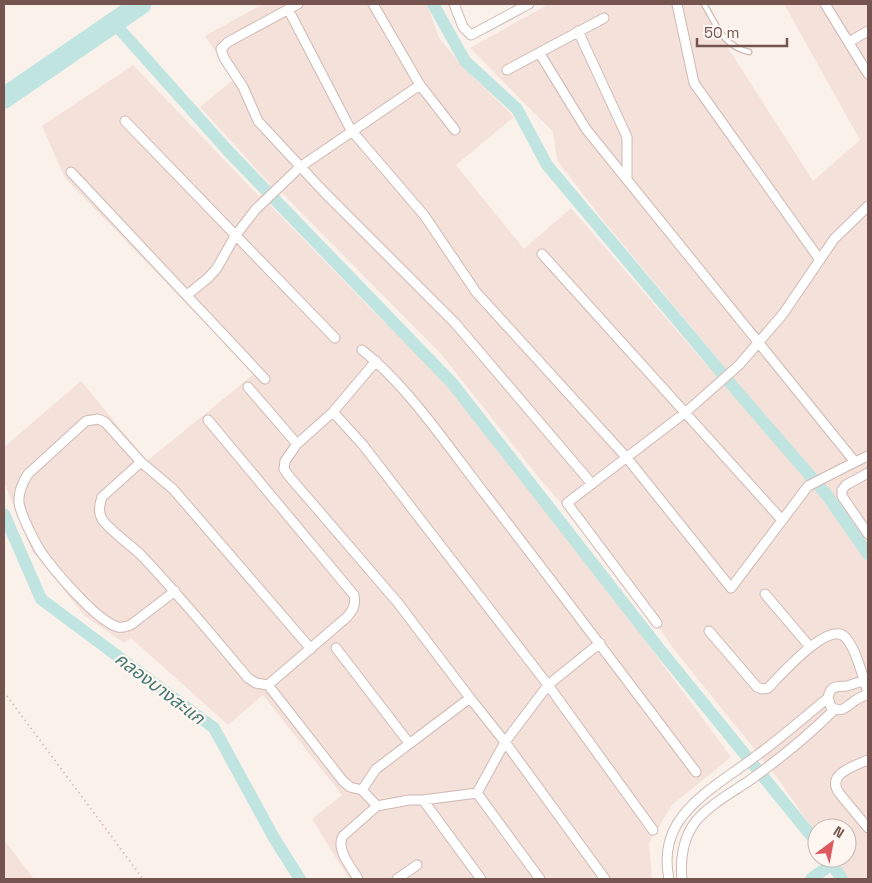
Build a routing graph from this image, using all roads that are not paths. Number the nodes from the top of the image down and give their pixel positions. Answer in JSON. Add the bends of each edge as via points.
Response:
{"nodes":[{"id":1,"x":298,"y":4,"type":"edge"},
{"id":2,"x":373,"y":4,"type":"edge"},
{"id":3,"x":454,"y":4,"type":"edge"},
{"id":4,"x":529,"y":4,"type":"edge"},
{"id":5,"x":677,"y":4,"type":"edge"},
{"id":6,"x":704,"y":4,"type":"edge"},
{"id":7,"x":825,"y":4,"type":"edge"},
{"id":8,"x":288,"y":9,"type":"junction"},
{"id":9,"x":604,"y":18,"type":"dead end"},
{"id":10,"x":578,"y":31,"type":"junction"},
{"id":11,"x":868,"y":31,"type":"edge"},
{"id":12,"x":848,"y":42,"type":"junction"},
{"id":13,"x":750,"y":52,"type":"dead end"},
{"id":14,"x":540,"y":54,"type":"junction"},
{"id":15,"x":507,"y":70,"type":"dead end"},
{"id":16,"x":868,"y":74,"type":"edge"},
{"id":17,"x":420,"y":85,"type":"junction"},
{"id":18,"x":125,"y":121,"type":"dead end"},
{"id":19,"x":351,"y":130,"type":"junction"},
{"id":20,"x":455,"y":130,"type":"dead end"},
{"id":21,"x":300,"y":167,"type":"junction"},
{"id":22,"x":71,"y":172,"type":"dead end"},
{"id":23,"x":627,"y":178,"type":"junction"},
{"id":24,"x":868,"y":206,"type":"edge"},
{"id":25,"x":235,"y":236,"type":"junction"},
{"id":26,"x":542,"y":254,"type":"dead end"},
{"id":27,"x":820,"y":260,"type":"junction"},
{"id":28,"x":187,"y":295,"type":"junction"},
{"id":29,"x":334,"y":338,"type":"dead end"},
{"id":30,"x":757,"y":343,"type":"junction"},
{"id":31,"x":362,"y":350,"type":"dead end"},
{"id":32,"x":376,"y":361,"type":"junction"},
{"id":33,"x":265,"y":379,"type":"dead end"},
{"id":34,"x":248,"y":387,"type":"dead end"},
{"id":35,"x":333,"y":412,"type":"junction"},
{"id":36,"x":686,"y":412,"type":"junction"},
{"id":37,"x":208,"y":420,"type":"dead end"},
{"id":38,"x":297,"y":444,"type":"junction"},
{"id":39,"x":868,"y":456,"type":"edge"},
{"id":40,"x":627,"y":458,"type":"junction"},
{"id":41,"x":140,"y":462,"type":"junction"},
{"id":42,"x":855,"y":462,"type":"junction"},
{"id":43,"x":868,"y":473,"type":"edge"},
{"id":44,"x":592,"y":484,"type":"junction"},
{"id":45,"x":781,"y":519,"type":"junction"},
{"id":46,"x":868,"y":534,"type":"edge"},
{"id":47,"x":175,"y":591,"type":"junction"},
{"id":48,"x":765,"y":594,"type":"dead end"},
{"id":49,"x":657,"y":623,"type":"dead end"},
{"id":50,"x":709,"y":632,"type":"dead end"},
{"id":51,"x":600,"y":643,"type":"junction"},
{"id":52,"x":810,"y":647,"type":"junction"},
{"id":53,"x":336,"y":648,"type":"dead end"},
{"id":54,"x":312,"y":649,"type":"junction"},
{"id":55,"x":866,"y":680,"type":"edge"},
{"id":56,"x":268,"y":685,"type":"junction"},
{"id":57,"x":548,"y":685,"type":"junction"},
{"id":58,"x":845,"y":686,"type":"junction"},
{"id":59,"x":868,"y":693,"type":"edge"},
{"id":60,"x":470,"y":698,"type":"junction"},
{"id":61,"x":828,"y":698,"type":"junction"},
{"id":62,"x":852,"y":703,"type":"junction"},
{"id":63,"x":835,"y":709,"type":"junction"},
{"id":64,"x":505,"y":742,"type":"junction"},
{"id":65,"x":409,"y":743,"type":"junction"},
{"id":66,"x":868,"y":760,"type":"edge"},
{"id":67,"x":696,"y":772,"type":"dead end"},
{"id":68,"x":362,"y":790,"type":"junction"},
{"id":69,"x":477,"y":793,"type":"junction"},
{"id":70,"x":706,"y":793,"type":"junction"},
{"id":71,"x":423,"y":800,"type":"junction"},
{"id":72,"x":714,"y":804,"type":"junction"},
{"id":73,"x":377,"y":806,"type":"junction"},
{"id":74,"x":868,"y":828,"type":"edge"},
{"id":75,"x":653,"y":830,"type":"dead end"},
{"id":76,"x":417,"y":865,"type":"dead end"},
{"id":77,"x":358,"y":879,"type":"edge"},
{"id":78,"x":397,"y":879,"type":"edge"},
{"id":79,"x":481,"y":879,"type":"edge"},
{"id":80,"x":540,"y":879,"type":"edge"},
{"id":81,"x":605,"y":879,"type":"edge"},
{"id":82,"x":668,"y":879,"type":"edge"},
{"id":83,"x":682,"y":879,"type":"edge"}],
"edges":[{"from":1,"to":8,"type":"street"},
{"from":2,"to":17,"type":"street"},
{"from":3,"to":4,"type":"street","via":[[463,27],[471,35]]},
{"from":5,"to":27,"type":"street","via":[[694,83]]},
{"from":6,"to":13,"type":"lane","via":[[729,43]]},
{"from":7,"to":12,"type":"street"},
{"from":8,"to":19,"type":"street"},
{"from":8,"to":21,"type":"street","via":[[221,49],[243,86],[258,121]]},
{"from":9,"to":10,"type":"street"},
{"from":10,"to":14,"type":"street"},
{"from":10,"to":23,"type":"street","via":[[627,137]]},
{"from":11,"to":12,"type":"street"},
{"from":12,"to":16,"type":"street"},
{"from":14,"to":15,"type":"street"},
{"from":14,"to":23,"type":"street","via":[[586,129]]},
{"from":17,"to":19,"type":"street"},
{"from":17,"to":20,"type":"street"},
{"from":18,"to":25,"type":"street"},
{"from":19,"to":21,"type":"street"},
{"from":19,"to":40,"type":"street","via":[[424,214],[476,292]]},
{"from":21,"to":25,"type":"street","via":[[256,209]]},
{"from":21,"to":44,"type":"street","via":[[455,324]]},
{"from":22,"to":28,"type":"street"},
{"from":23,"to":30,"type":"street"},
{"from":24,"to":27,"type":"street","via":[[834,239]]},
{"from":25,"to":28,"type":"street","via":[[208,278]]},
{"from":25,"to":29,"type":"street"},
{"from":26,"to":36,"type":"street"},
{"from":27,"to":30,"type":"street","via":[[783,314]]},
{"from":28,"to":33,"type":"street"},
{"from":30,"to":36,"type":"street","via":[[739,365]]},
{"from":30,"to":42,"type":"street"},
{"from":31,"to":32,"type":"street"},
{"from":32,"to":35,"type":"street"},
{"from":32,"to":51,"type":"street","via":[[417,407]]},
{"from":34,"to":38,"type":"street"},
{"from":35,"to":38,"type":"street"},
{"from":35,"to":57,"type":"street","via":[[363,445]]},
{"from":36,"to":40,"type":"street"},
{"from":36,"to":45,"type":"street"},
{"from":37,"to":54,"type":"street","via":[[354,595],[356,603],[353,610]]},
{"from":38,"to":60,"type":"street","via":[[285,461],[288,475],[398,603]]},
{"from":39,"to":42,"type":"street"},
{"from":40,"to":44,"type":"street"},
{"from":40,"to":45,"type":"street","via":[[731,588]]},
{"from":41,"to":47,"type":"street","via":[[102,497],[99,513],[103,521]]},
{"from":41,"to":47,"type":"street","via":[[105,422],[91,419],[28,474],[22,484],[19,503],[40,550],[90,608],[110,623],[126,628]]},
{"from":41,"to":54,"type":"street","via":[[173,489]]},
{"from":42,"to":45,"type":"street","via":[[808,486]]},
{"from":43,"to":46,"type":"street","via":[[846,485],[842,496]]},
{"from":44,"to":49,"type":"street","via":[[567,503]]},
{"from":47,"to":56,"type":"street","via":[[248,678]]},
{"from":48,"to":52,"type":"street"},
{"from":50,"to":52,"type":"street","via":[[762,689],[768,688]]},
{"from":51,"to":57,"type":"street"},
{"from":51,"to":67,"type":"street"},
{"from":52,"to":55,"type":"street","via":[[834,633],[841,633],[847,638]]},
{"from":53,"to":65,"type":"street"},
{"from":54,"to":56,"type":"street"},
{"from":55,"to":58,"type":"street"},
{"from":55,"to":59,"type":"street"},
{"from":56,"to":68,"type":"street","via":[[343,781]]},
{"from":57,"to":64,"type":"street"},
{"from":57,"to":75,"type":"street"},
{"from":58,"to":61,"type":"street","via":[[835,686],[828,693]]},
{"from":58,"to":62,"type":"street","via":[[852,693]]},
{"from":59,"to":62,"type":"street"},
{"from":60,"to":64,"type":"street"},
{"from":60,"to":65,"type":"street"},
{"from":61,"to":63,"type":"street"},
{"from":61,"to":70,"type":"street"},
{"from":62,"to":63,"type":"street","via":[[845,709]]},
{"from":63,"to":72,"type":"street","via":[[771,765]]},
{"from":64,"to":69,"type":"street"},
{"from":64,"to":81,"type":"street"},
{"from":65,"to":68,"type":"street","via":[[376,769]]},
{"from":66,"to":74,"type":"street","via":[[843,772],[835,782],[836,789]]},
{"from":68,"to":73,"type":"street"},
{"from":69,"to":71,"type":"street"},
{"from":69,"to":80,"type":"street"},
{"from":70,"to":72,"type":"street"},
{"from":70,"to":82,"type":"street","via":[[677,824],[668,846]]},
{"from":71,"to":73,"type":"street"},
{"from":71,"to":79,"type":"street"},
{"from":72,"to":83,"type":"street","via":[[686,838],[681,863]]},
{"from":73,"to":77,"type":"street","via":[[340,841],[340,848]]},
{"from":76,"to":78,"type":"street"}]}
